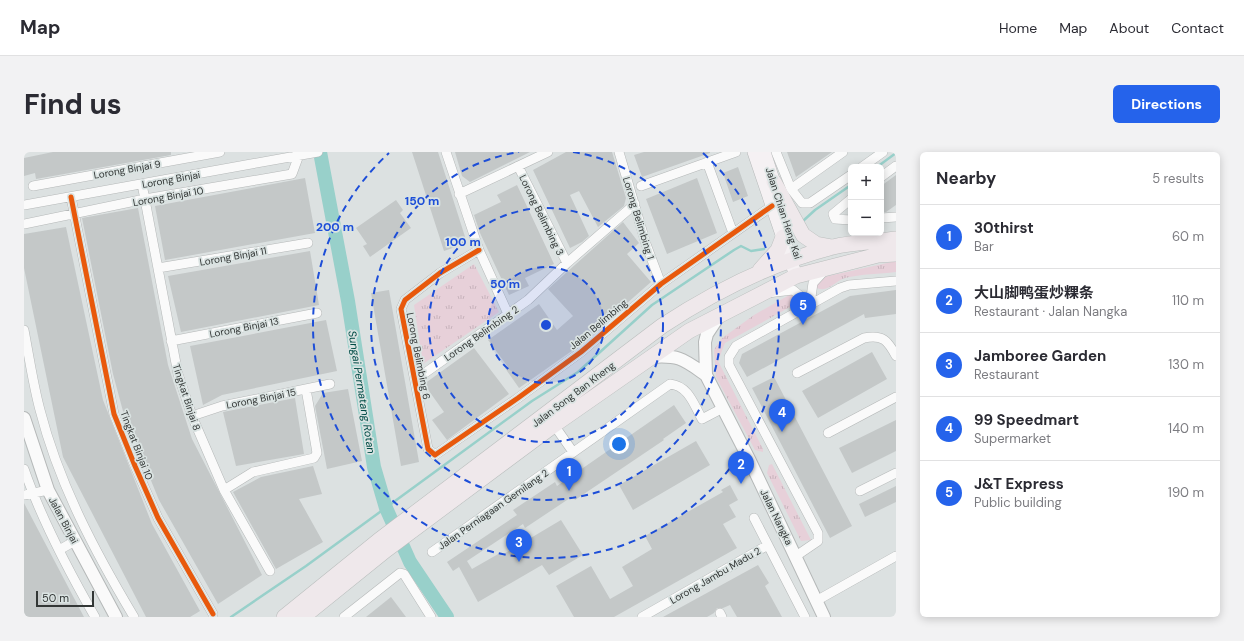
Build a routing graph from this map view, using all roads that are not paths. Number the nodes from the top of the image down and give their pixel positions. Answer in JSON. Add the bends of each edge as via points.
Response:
{"nodes":[{"id":1,"x":220,"y":152,"type":"edge"},
{"id":2,"x":318,"y":152,"type":"edge"},
{"id":3,"x":446,"y":152,"type":"edge"},
{"id":4,"x":548,"y":152,"type":"edge"},
{"id":5,"x":620,"y":152,"type":"edge"},
{"id":6,"x":736,"y":152,"type":"edge"},
{"id":7,"x":754,"y":152,"type":"edge"},
{"id":8,"x":764,"y":152,"type":"edge"},
{"id":9,"x":776,"y":152,"type":"edge"},
{"id":10,"x":843,"y":152,"type":"edge"},
{"id":11,"x":883,"y":152,"type":"edge"},
{"id":12,"x":205,"y":153,"type":"edge"},
{"id":13,"x":300,"y":154,"type":"edge"},
{"id":14,"x":707,"y":162,"type":"junction"},
{"id":15,"x":159,"y":163,"type":"junction"},
{"id":16,"x":866,"y":164,"type":"edge"},
{"id":17,"x":518,"y":166,"type":"junction"},
{"id":18,"x":896,"y":166,"type":"edge"},
{"id":19,"x":209,"y":172,"type":"junction"},
{"id":20,"x":884,"y":175,"type":"edge"},
{"id":21,"x":848,"y":177,"type":"edge"},
{"id":22,"x":80,"y":178,"type":"junction"},
{"id":23,"x":163,"y":180,"type":"junction"},
{"id":24,"x":774,"y":182,"type":"junction"},
{"id":25,"x":142,"y":184,"type":"junction"},
{"id":26,"x":33,"y":186,"type":"dead end"},
{"id":27,"x":641,"y":186,"type":"dead end"},
{"id":28,"x":791,"y":189,"type":"junction"},
{"id":29,"x":459,"y":194,"type":"junction"},
{"id":30,"x":83,"y":195,"type":"junction"},
{"id":31,"x":71,"y":197,"type":"junction"},
{"id":32,"x":145,"y":199,"type":"junction"},
{"id":33,"x":848,"y":201,"type":"edge"},
{"id":34,"x":635,"y":204,"type":"junction"},
{"id":35,"x":24,"y":205,"type":"edge"},
{"id":36,"x":772,"y":206,"type":"junction"},
{"id":37,"x":74,"y":213,"type":"junction"},
{"id":38,"x":896,"y":217,"type":"edge"},
{"id":39,"x":884,"y":218,"type":"edge"},
{"id":40,"x":848,"y":220,"type":"edge"},
{"id":41,"x":24,"y":224,"type":"edge"},
{"id":42,"x":733,"y":233,"type":"junction"},
{"id":43,"x":783,"y":237,"type":"junction"},
{"id":44,"x":896,"y":239,"type":"edge"},
{"id":45,"x":308,"y":243,"type":"dead end"},
{"id":46,"x":834,"y":247,"type":"junction"},
{"id":47,"x":479,"y":250,"type":"junction"},
{"id":48,"x":896,"y":254,"type":"edge"},
{"id":49,"x":795,"y":259,"type":"junction"},
{"id":50,"x":566,"y":263,"type":"junction"},
{"id":51,"x":826,"y":267,"type":"junction"},
{"id":52,"x":158,"y":268,"type":"junction"},
{"id":53,"x":757,"y":273,"type":"junction"},
{"id":54,"x":799,"y":274,"type":"junction"},
{"id":55,"x":896,"y":281,"type":"edge"},
{"id":56,"x":661,"y":284,"type":"junction"},
{"id":57,"x":762,"y":293,"type":"junction"},
{"id":58,"x":810,"y":304,"type":"junction"},
{"id":59,"x":317,"y":313,"type":"dead end"},
{"id":60,"x":721,"y":313,"type":"junction"},
{"id":61,"x":508,"y":314,"type":"junction"},
{"id":62,"x":24,"y":330,"type":"edge"},
{"id":63,"x":172,"y":341,"type":"junction"},
{"id":64,"x":896,"y":356,"type":"edge"},
{"id":65,"x":650,"y":357,"type":"junction"},
{"id":66,"x":797,"y":373,"type":"dead end"},
{"id":67,"x":706,"y":375,"type":"junction"},
{"id":68,"x":415,"y":380,"type":"junction"},
{"id":69,"x":330,"y":384,"type":"dead end"},
{"id":70,"x":306,"y":389,"type":"junction"},
{"id":71,"x":896,"y":397,"type":"edge"},
{"id":72,"x":723,"y":408,"type":"junction"},
{"id":73,"x":192,"y":416,"type":"junction"},
{"id":74,"x":24,"y":418,"type":"edge"},
{"id":75,"x":554,"y":425,"type":"junction"},
{"id":76,"x":828,"y":433,"type":"dead end"},
{"id":77,"x":52,"y":450,"type":"junction"},
{"id":78,"x":573,"y":452,"type":"junction"},
{"id":79,"x":435,"y":455,"type":"joint"},
{"id":80,"x":36,"y":456,"type":"junction"},
{"id":81,"x":24,"y":469,"type":"edge"},
{"id":82,"x":896,"y":473,"type":"edge"},
{"id":83,"x":48,"y":490,"type":"junction"},
{"id":84,"x":224,"y":490,"type":"junction"},
{"id":85,"x":860,"y":491,"type":"dead end"},
{"id":86,"x":28,"y":495,"type":"edge"},
{"id":87,"x":754,"y":518,"type":"dead end"},
{"id":88,"x":407,"y":527,"type":"junction"},
{"id":89,"x":75,"y":541,"type":"junction"},
{"id":90,"x":768,"y":545,"type":"junction"},
{"id":91,"x":382,"y":546,"type":"junction"},
{"id":92,"x":59,"y":550,"type":"junction"},
{"id":93,"x":432,"y":552,"type":"dead end"},
{"id":94,"x":796,"y":556,"type":"junction"},
{"id":95,"x":896,"y":556,"type":"edge"},
{"id":96,"x":270,"y":571,"type":"dead end"},
{"id":97,"x":816,"y":601,"type":"junction"},
{"id":98,"x":213,"y":614,"type":"dead end"},
{"id":99,"x":95,"y":617,"type":"edge"},
{"id":100,"x":116,"y":617,"type":"edge"},
{"id":101,"x":134,"y":617,"type":"edge"},
{"id":102,"x":284,"y":617,"type":"edge"},
{"id":103,"x":303,"y":617,"type":"edge"},
{"id":104,"x":344,"y":617,"type":"edge"},
{"id":105,"x":431,"y":617,"type":"edge"},
{"id":106,"x":642,"y":617,"type":"edge"},
{"id":107,"x":805,"y":617,"type":"edge"},
{"id":108,"x":824,"y":617,"type":"edge"}],
"edges":[{"from":1,"to":12,"type":"street","name":"Lorong Binjai 9"},
{"from":2,"to":13,"type":"street","name":"Lorong Binjai"},
{"from":3,"to":29,"type":"street"},
{"from":4,"to":17,"type":"street"},
{"from":5,"to":34,"type":"street","name":"Lorong Belimbing 1"},
{"from":6,"to":14,"type":"street"},
{"from":7,"to":36,"type":"main road","name":"Jalan Chian Heng Kai"},
{"from":8,"to":24,"type":"main road","name":"Jalan Chian Heng Kai"},
{"from":9,"to":28,"type":"street"},
{"from":10,"to":28,"type":"street"},
{"from":11,"to":16,"type":"street"},
{"from":12,"to":15,"type":"street","name":"Lorong Binjai 9"},
{"from":12,"to":19,"type":"street"},
{"from":13,"to":19,"type":"street","name":"Lorong Binjai"},
{"from":13,"to":32,"type":"street","name":"Lorong Binjai 10","via":[[292,174]]},
{"from":14,"to":27,"type":"street"},
{"from":14,"to":42,"type":"street"},
{"from":15,"to":22,"type":"street","name":"Lorong Binjai 9"},
{"from":15,"to":23,"type":"street"},
{"from":17,"to":29,"type":"street"},
{"from":17,"to":50,"type":"street","name":"Lorong Belimbing 3"},
{"from":18,"to":20,"type":"street"},
{"from":19,"to":23,"type":"street","name":"Lorong Binjai"},
{"from":21,"to":28,"type":"street","via":[[810,203],[802,204]]},
{"from":22,"to":26,"type":"street","name":"Lorong Binjai 9"},
{"from":22,"to":30,"type":"street"},
{"from":23,"to":25,"type":"street","name":"Lorong Binjai"},
{"from":24,"to":46,"type":"main road","via":[[803,235],[816,244]]},
{"from":24,"to":49,"type":"main road","name":"Jalan Chian Heng Kai"},
{"from":25,"to":30,"type":"street","name":"Lorong Binjai"},
{"from":25,"to":32,"type":"street","name":"Tingkat Binjai 8"},
{"from":29,"to":47,"type":"street"},
{"from":30,"to":31,"type":"street","name":"Lorong Binjai"},
{"from":31,"to":35,"type":"street","name":"Lorong Binjai"},
{"from":31,"to":37,"type":"street","name":"Tingkat Binjai 10"},
{"from":32,"to":37,"type":"street","name":"Lorong Binjai 10"},
{"from":32,"to":52,"type":"street","name":"Tingkat Binjai 8"},
{"from":33,"to":40,"type":"street","via":[[833,214],[835,219]]},
{"from":34,"to":50,"type":"street","name":"Lorong Belimbing 2"},
{"from":34,"to":56,"type":"street","name":"Lorong Belimbing 1"},
{"from":36,"to":42,"type":"street","name":"Jalan Belimbing"},
{"from":36,"to":43,"type":"main road","name":"Jalan Chian Heng Kai"},
{"from":37,"to":41,"type":"street","name":"Lorong Binjai 10"},
{"from":37,"to":98,"type":"street","name":"Tingkat Binjai 10","via":[[114,414],[158,518]]},
{"from":38,"to":39,"type":"street"},
{"from":42,"to":56,"type":"street","name":"Jalan Belimbing"},
{"from":43,"to":49,"type":"main road","name":"Jalan Chian Heng Kai"},
{"from":43,"to":53,"type":"main road","via":[[778,250]]},
{"from":44,"to":46,"type":"main road","name":"Jalan Song Ban Kheng"},
{"from":45,"to":52,"type":"street","name":"Lorong Binjai 11"},
{"from":46,"to":49,"type":"main road","name":"Jalan Song Ban Kheng"},
{"from":47,"to":61,"type":"street"},
{"from":47,"to":68,"type":"street","name":"Lorong Belimbing 6","via":[[440,272],[405,300],[401,309]]},
{"from":48,"to":51,"type":"main road","name":"Jalan Song Ban Kheng","via":[[878,255]]},
{"from":49,"to":53,"type":"main road","name":"Jalan Song Ban Kheng"},
{"from":49,"to":54,"type":"main road","name":"Jalan Chian Heng Kai"},
{"from":50,"to":61,"type":"street","name":"Lorong Belimbing 2","via":[[528,300]]},
{"from":51,"to":54,"type":"main road","name":"Jalan Song Ban Kheng"},
{"from":51,"to":58,"type":"street","via":[[813,283]]},
{"from":52,"to":63,"type":"street","name":"Tingkat Binjai 8"},
{"from":53,"to":88,"type":"main road","name":"Jalan Song Ban Kheng","via":[[691,307],[662,326]]},
{"from":54,"to":57,"type":"main road","name":"Jalan Song Ban Kheng"},
{"from":55,"to":58,"type":"street","via":[[849,285]]},
{"from":56,"to":79,"type":"street","name":"Jalan Belimbing","via":[[581,352]]},
{"from":57,"to":58,"type":"street","via":[[793,290]]},
{"from":57,"to":60,"type":"main road","name":"Jalan Song Ban Kheng"},
{"from":58,"to":94,"type":"street","via":[[736,346],[729,357],[729,365],[818,533],[818,541]]},
{"from":59,"to":63,"type":"street","name":"Lorong Binjai 13"},
{"from":60,"to":65,"type":"main road","name":"Jalan Song Ban Kheng","via":[[689,330]]},
{"from":60,"to":67,"type":"street","name":"Jalan Nangka","via":[[707,334],[705,342]]},
{"from":61,"to":68,"type":"street","name":"Lorong Belimbing 2"},
{"from":62,"to":77,"type":"street","via":[[39,410]]},
{"from":63,"to":73,"type":"street","name":"Tingkat Binjai 8","via":[[178,374]]},
{"from":64,"to":66,"type":"street","via":[[888,342],[875,335],[864,338]]},
{"from":65,"to":67,"type":"street","via":[[678,357]]},
{"from":65,"to":75,"type":"main road","name":"Jalan Song Ban Kheng"},
{"from":67,"to":72,"type":"street","name":"Jalan Nangka"},
{"from":68,"to":79,"type":"street","name":"Lorong Belimbing 6","via":[[428,449]]},
{"from":69,"to":70,"type":"street","name":"Lorong Binjai 15"},
{"from":70,"to":73,"type":"street","name":"Lorong Binjai 15","via":[[222,406]]},
{"from":70,"to":84,"type":"street","via":[[317,453],[314,458],[252,472]]},
{"from":71,"to":76,"type":"street"},
{"from":72,"to":78,"type":"street","name":"Jalan Perniagaan Gemilang 2","via":[[702,419],[685,389],[670,384]]},
{"from":72,"to":94,"type":"street","name":"Jalan Nangka"},
{"from":73,"to":84,"type":"street","name":"Tingkat Binjai 8"},
{"from":74,"to":80,"type":"street","name":"Jalan Binjai"},
{"from":75,"to":78,"type":"street"},
{"from":75,"to":88,"type":"main road","name":"Jalan Song Ban Kheng"},
{"from":77,"to":80,"type":"street"},
{"from":77,"to":101,"type":"street","via":[[60,476],[103,565]]},
{"from":78,"to":93,"type":"street","name":"Jalan Perniagaan Gemilang 2"},
{"from":80,"to":83,"type":"street","name":"Jalan Binjai"},
{"from":81,"to":86,"type":"street"},
{"from":82,"to":85,"type":"street"},
{"from":83,"to":86,"type":"street"},
{"from":83,"to":89,"type":"street","name":"Jalan Binjai"},
{"from":84,"to":96,"type":"street","name":"Tingkat Binjai 8"},
{"from":86,"to":92,"type":"street"},
{"from":87,"to":90,"type":"street"},
{"from":88,"to":91,"type":"main road","name":"Jalan Song Ban Kheng"},
{"from":89,"to":92,"type":"street"},
{"from":89,"to":100,"type":"street","name":"Jalan Binjai"},
{"from":90,"to":106,"type":"street","name":"Lorong Jambu Madu 2"},
{"from":90,"to":107,"type":"street"},
{"from":91,"to":102,"type":"main road","name":"Jalan Song Ban Kheng"},
{"from":91,"to":103,"type":"main road","name":"Jalan Song Ban Kheng"},
{"from":92,"to":99,"type":"street"},
{"from":94,"to":97,"type":"street","name":"Jalan Nangka"},
{"from":95,"to":97,"type":"street"},
{"from":97,"to":108,"type":"street","name":"Jalan Nangka"},
{"from":104,"to":105,"type":"street","via":[[400,573],[404,574]]}]}
